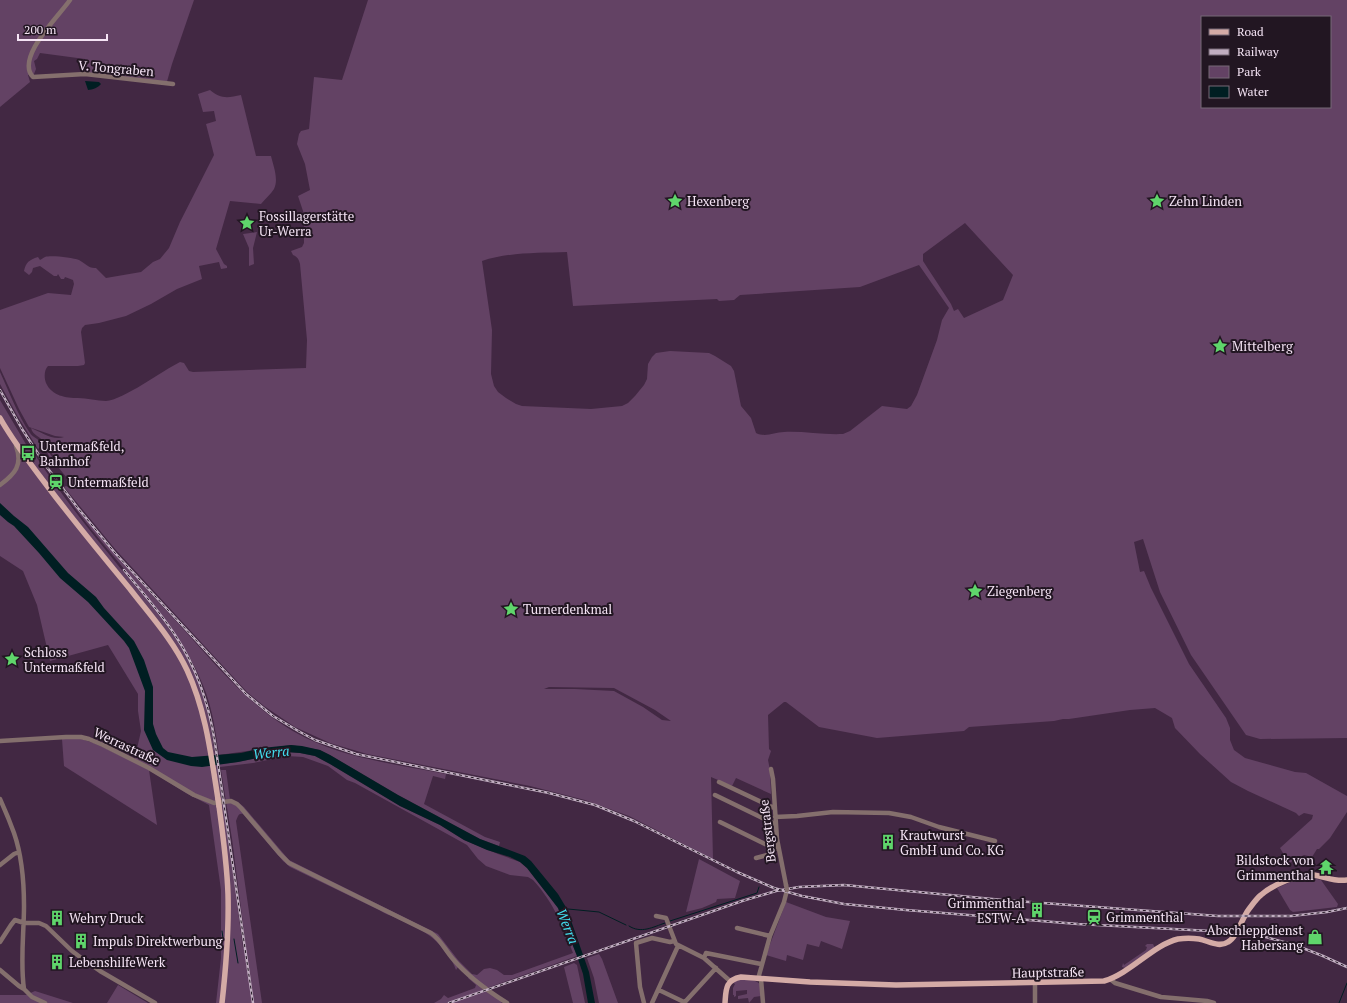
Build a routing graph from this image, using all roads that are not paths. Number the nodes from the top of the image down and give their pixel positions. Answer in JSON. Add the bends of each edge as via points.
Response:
{"nodes":[{"id":1,"x":70,"y":0,"type":"edge"},
{"id":2,"x":173,"y":84,"type":"dead end"},
{"id":3,"x":0,"y":418,"type":"edge"},
{"id":4,"x":15,"y":443,"type":"junction"},
{"id":5,"x":0,"y":485,"type":"edge"},
{"id":6,"x":0,"y":741,"type":"edge"},
{"id":7,"x":771,"y":769,"type":"dead end"},
{"id":8,"x":719,"y":782,"type":"dead end"},
{"id":9,"x":715,"y":795,"type":"dead end"},
{"id":10,"x":0,"y":799,"type":"edge"},
{"id":11,"x":217,"y":802,"type":"junction"},
{"id":12,"x":774,"y":808,"type":"junction"},
{"id":13,"x":6,"y":813,"type":"junction"},
{"id":14,"x":0,"y":817,"type":"edge"},
{"id":15,"x":775,"y":817,"type":"junction"},
{"id":16,"x":720,"y":822,"type":"dead end"},
{"id":17,"x":775,"y":824,"type":"junction"},
{"id":18,"x":995,"y":841,"type":"dead end"},
{"id":19,"x":776,"y":849,"type":"junction"},
{"id":20,"x":19,"y":852,"type":"junction"},
{"id":21,"x":756,"y":858,"type":"dead end"},
{"id":22,"x":0,"y":865,"type":"edge"},
{"id":23,"x":1347,"y":880,"type":"edge"},
{"id":24,"x":656,"y":916,"type":"dead end"},
{"id":25,"x":24,"y":923,"type":"junction"},
{"id":26,"x":737,"y":928,"type":"dead end"},
{"id":27,"x":770,"y":936,"type":"junction"},
{"id":28,"x":674,"y":941,"type":"junction"},
{"id":29,"x":0,"y":942,"type":"edge"},
{"id":30,"x":678,"y":946,"type":"junction"},
{"id":31,"x":704,"y":958,"type":"junction"},
{"id":32,"x":761,"y":964,"type":"junction"},
{"id":33,"x":716,"y":968,"type":"junction"},
{"id":34,"x":0,"y":970,"type":"edge"},
{"id":35,"x":760,"y":979,"type":"junction"},
{"id":36,"x":1110,"y":979,"type":"junction"},
{"id":37,"x":730,"y":981,"type":"junction"},
{"id":38,"x":1035,"y":983,"type":"junction"},
{"id":39,"x":24,"y":989,"type":"junction"},
{"id":40,"x":659,"y":990,"type":"junction"},
{"id":41,"x":45,"y":1003,"type":"edge"},
{"id":42,"x":154,"y":1003,"type":"edge"},
{"id":43,"x":222,"y":1003,"type":"edge"},
{"id":44,"x":507,"y":1003,"type":"edge"},
{"id":45,"x":644,"y":1003,"type":"edge"},
{"id":46,"x":652,"y":1003,"type":"edge"},
{"id":47,"x":684,"y":1003,"type":"edge"},
{"id":48,"x":725,"y":1003,"type":"edge"},
{"id":49,"x":763,"y":1003,"type":"edge"},
{"id":50,"x":1035,"y":1003,"type":"edge"},
{"id":51,"x":1214,"y":1003,"type":"edge"}],
"edges":[{"from":1,"to":2,"type":"street","name":"V. Tongraben","via":[[34,48],[28,69],[33,77],[85,74]]},
{"from":3,"to":4,"type":"main road"},
{"from":4,"to":5,"type":"street","via":[[19,464],[14,473]]},
{"from":4,"to":11,"type":"main road","via":[[70,517],[158,625],[180,657],[200,704],[210,745]]},
{"from":6,"to":11,"type":"street","name":"Werrastraße","via":[[81,737],[102,744],[149,768],[194,795]]},
{"from":7,"to":12,"type":"street","name":"Bergstraße"},
{"from":8,"to":12,"type":"street"},
{"from":9,"to":17,"type":"street"},
{"from":10,"to":13,"type":"street"},
{"from":11,"to":43,"type":"main road","via":[[226,859],[228,900],[228,946]]},
{"from":11,"to":44,"type":"street","via":[[234,802],[289,862],[436,936],[461,967]]},
{"from":12,"to":15,"type":"street","name":"Bergstraße"},
{"from":13,"to":14,"type":"street"},
{"from":13,"to":20,"type":"street"},
{"from":15,"to":17,"type":"street","name":"Bergstraße"},
{"from":15,"to":18,"type":"street","via":[[833,812],[889,813]]},
{"from":16,"to":19,"type":"street"},
{"from":17,"to":19,"type":"street","name":"Bergstraße"},
{"from":19,"to":21,"type":"street","via":[[771,854]]},
{"from":19,"to":27,"type":"street","name":"Bergstraße","via":[[786,897]]},
{"from":20,"to":22,"type":"street"},
{"from":20,"to":25,"type":"street"},
{"from":23,"to":36,"type":"main road","name":"Hauptstraße","via":[[1333,881],[1312,875],[1300,876],[1267,891],[1257,899],[1228,943],[1218,944],[1193,938],[1172,941],[1122,974]]},
{"from":24,"to":28,"type":"street","via":[[666,918]]},
{"from":25,"to":29,"type":"street","via":[[13,921]]},
{"from":25,"to":39,"type":"street"},
{"from":25,"to":42,"type":"street","via":[[39,923],[46,926],[84,960]]},
{"from":26,"to":27,"type":"street"},
{"from":27,"to":32,"type":"street"},
{"from":28,"to":30,"type":"street"},
{"from":28,"to":45,"type":"street","via":[[652,938],[636,943]]},
{"from":30,"to":31,"type":"street"},
{"from":30,"to":40,"type":"street"},
{"from":31,"to":32,"type":"street","via":[[706,953]]},
{"from":31,"to":33,"type":"street"},
{"from":32,"to":35,"type":"street"},
{"from":33,"to":37,"type":"street"},
{"from":33,"to":47,"type":"street"},
{"from":34,"to":39,"type":"street"},
{"from":35,"to":37,"type":"main road","name":"Hauptstraße","via":[[741,977]]},
{"from":35,"to":38,"type":"main road","name":"Hauptstraße","via":[[860,984]]},
{"from":35,"to":49,"type":"street"},
{"from":36,"to":38,"type":"main road","name":"Hauptstraße","via":[[1099,982]]},
{"from":36,"to":51,"type":"street","via":[[1115,984],[1161,997]]},
{"from":37,"to":48,"type":"main road"},
{"from":38,"to":50,"type":"street"},
{"from":39,"to":41,"type":"street","via":[[32,997]]},
{"from":40,"to":46,"type":"street"},
{"from":40,"to":47,"type":"street"}]}
